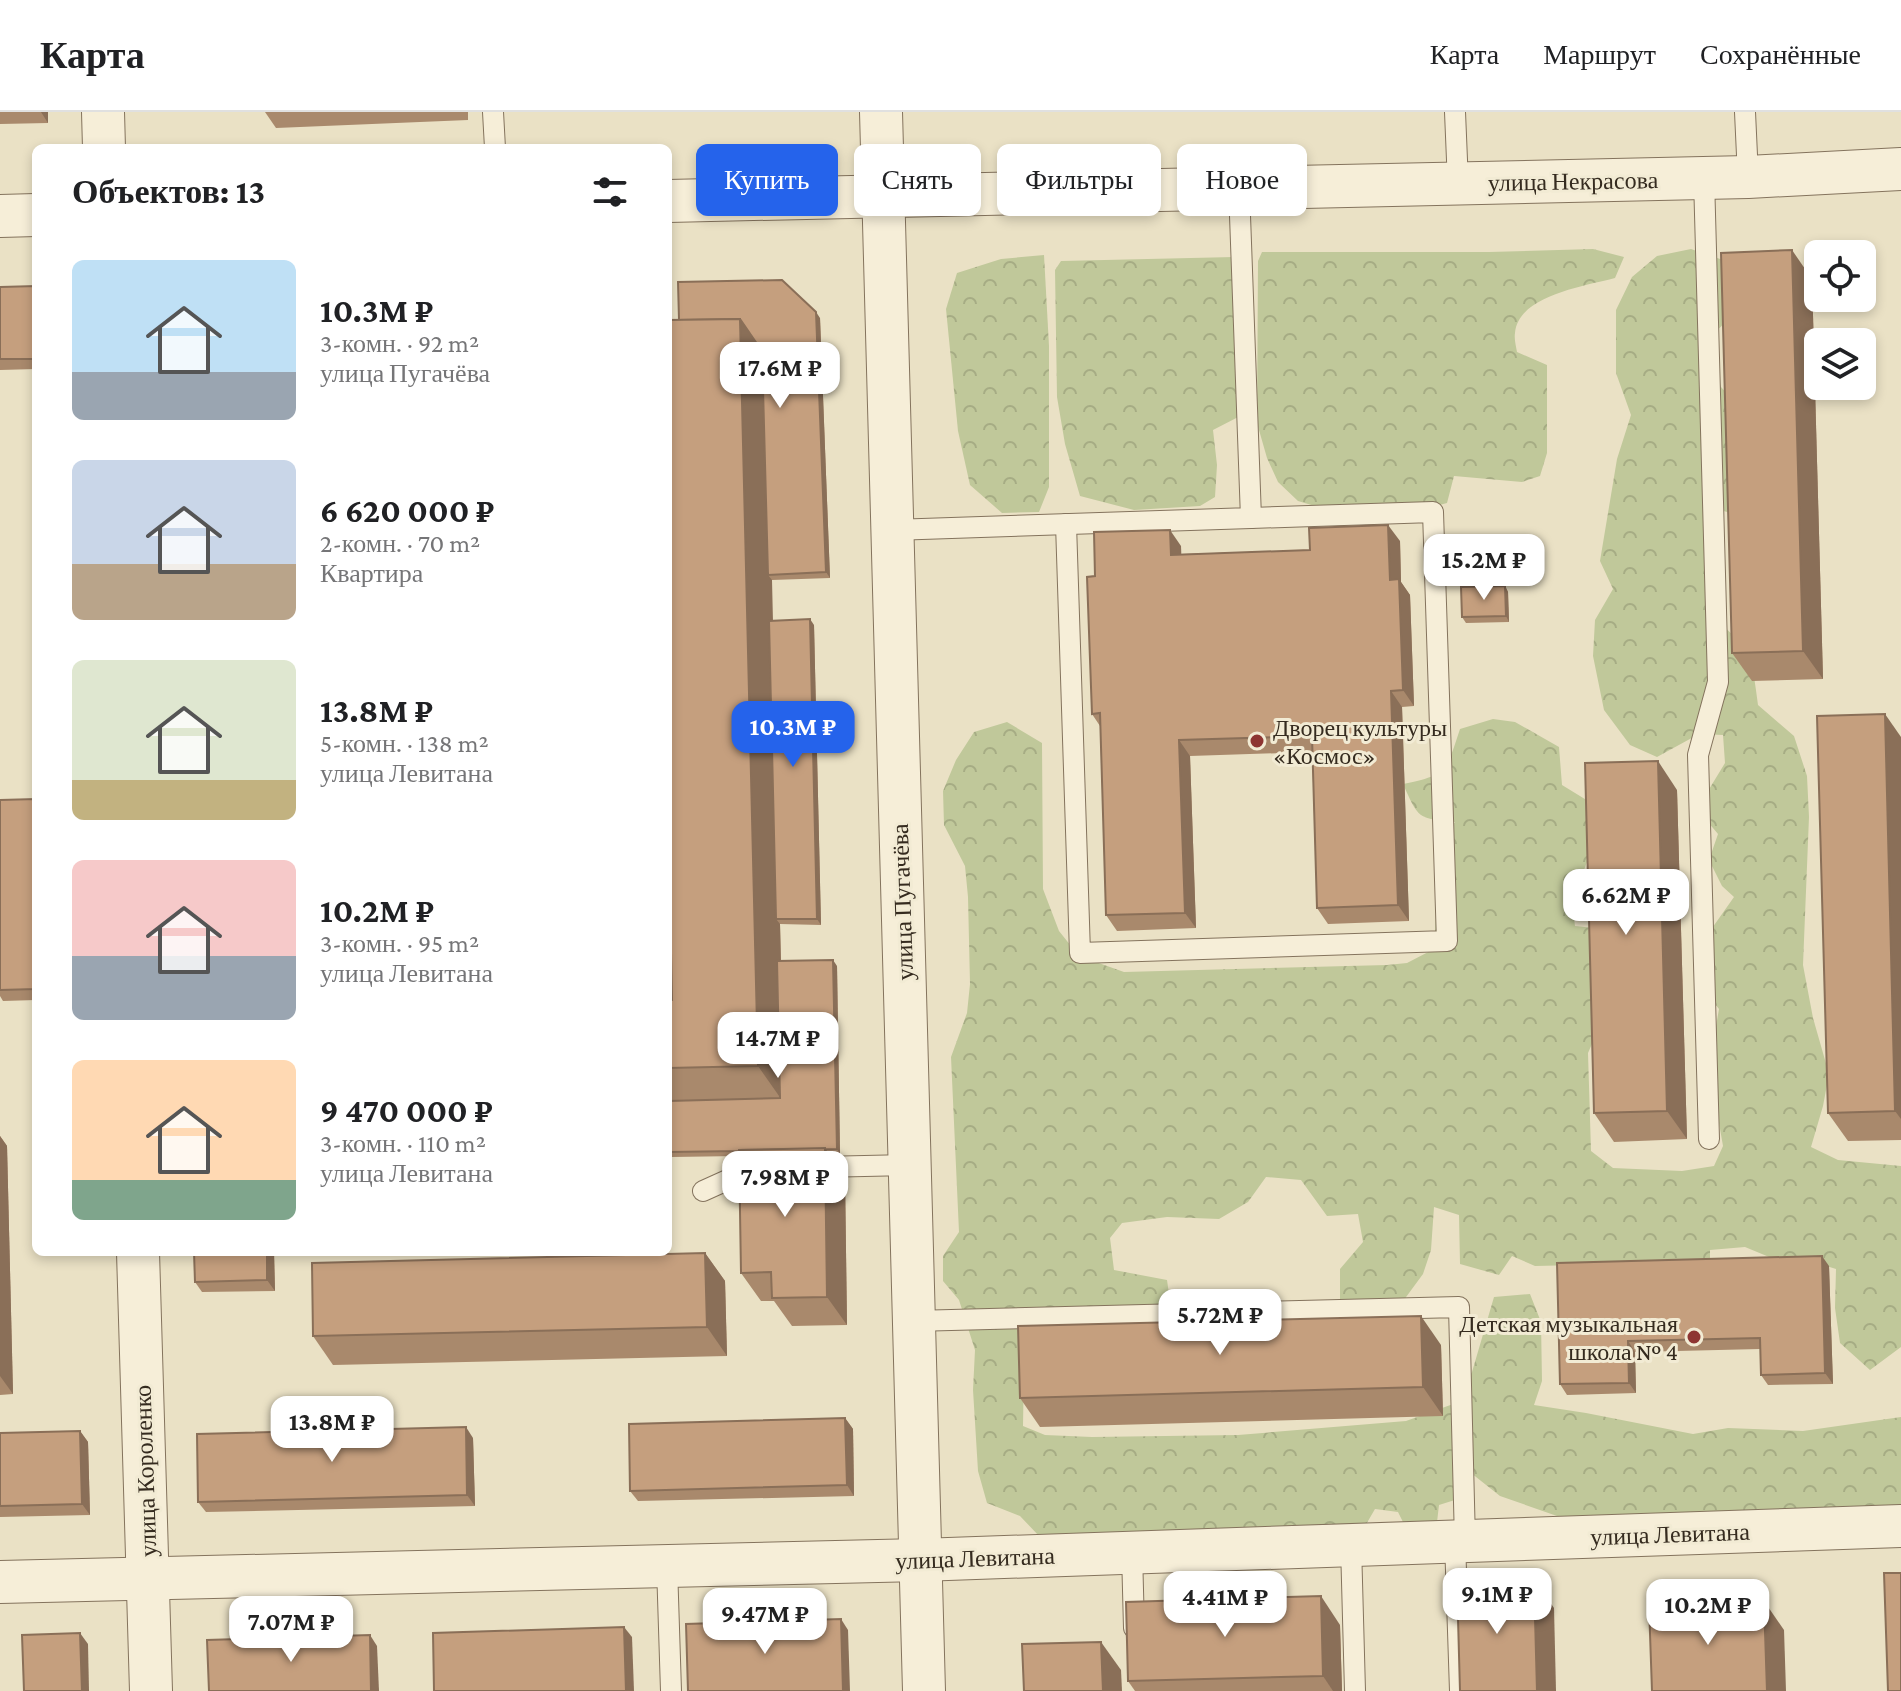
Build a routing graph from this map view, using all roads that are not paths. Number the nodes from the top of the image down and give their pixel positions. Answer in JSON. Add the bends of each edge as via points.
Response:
{"nodes":[{"id":1,"x":103,"y":112,"type":"edge"},
{"id":2,"x":493,"y":112,"type":"edge"},
{"id":3,"x":881,"y":112,"type":"edge"},
{"id":4,"x":1455,"y":112,"type":"edge"},
{"id":5,"x":1745,"y":112,"type":"edge"},
{"id":6,"x":104,"y":144,"type":"edge"},
{"id":7,"x":495,"y":144,"type":"edge"},
{"id":8,"x":882,"y":144,"type":"edge"},
{"id":9,"x":1901,"y":169,"type":"edge"},
{"id":10,"x":1748,"y":177,"type":"junction"},
{"id":11,"x":1704,"y":178,"type":"junction"},
{"id":12,"x":1458,"y":184,"type":"junction"},
{"id":13,"x":1307,"y":187,"type":"edge"},
{"id":14,"x":1177,"y":189,"type":"edge"},
{"id":15,"x":981,"y":194,"type":"edge"},
{"id":16,"x":854,"y":197,"type":"edge"},
{"id":17,"x":672,"y":201,"type":"edge"},
{"id":18,"x":32,"y":215,"type":"edge"},
{"id":19,"x":0,"y":216,"type":"edge"},
{"id":20,"x":884,"y":216,"type":"edge"},
{"id":21,"x":1240,"y":216,"type":"edge"},
{"id":22,"x":1251,"y":518,"type":"junction"},
{"id":23,"x":1066,"y":524,"type":"junction"},
{"id":24,"x":892,"y":530,"type":"junction"},
{"id":25,"x":1709,"y":1139,"type":"dead end"},
{"id":26,"x":909,"y":1165,"type":"junction"},
{"id":27,"x":768,"y":1167,"type":"edge"},
{"id":28,"x":820,"y":1167,"type":"edge"},
{"id":29,"x":703,"y":1191,"type":"dead end"},
{"id":30,"x":138,"y":1256,"type":"edge"},
{"id":31,"x":913,"y":1321,"type":"junction"},
{"id":32,"x":1901,"y":1526,"type":"edge"},
{"id":33,"x":1460,"y":1541,"type":"junction"},
{"id":34,"x":1351,"y":1545,"type":"junction"},
{"id":35,"x":1132,"y":1552,"type":"junction"},
{"id":36,"x":920,"y":1560,"type":"junction"},
{"id":37,"x":667,"y":1566,"type":"junction"},
{"id":38,"x":148,"y":1578,"type":"junction"},
{"id":39,"x":0,"y":1582,"type":"edge"},
{"id":40,"x":1135,"y":1645,"type":"edge"},
{"id":41,"x":151,"y":1691,"type":"edge"},
{"id":42,"x":671,"y":1691,"type":"edge"},
{"id":43,"x":924,"y":1691,"type":"edge"},
{"id":44,"x":1355,"y":1691,"type":"edge"},
{"id":45,"x":1460,"y":1691,"type":"edge"}],
"edges":[{"from":1,"to":6,"type":"street"},
{"from":2,"to":7,"type":"lane"},
{"from":3,"to":8,"type":"street","name":"улица Пугачёва"},
{"from":4,"to":12,"type":"lane"},
{"from":5,"to":10,"type":"lane"},
{"from":9,"to":10,"type":"street","name":"улица Некрасова"},
{"from":10,"to":11,"type":"street","name":"улица Некрасова"},
{"from":11,"to":12,"type":"street","name":"улица Некрасова"},
{"from":11,"to":25,"type":"lane","via":[[1718,682],[1698,755]]},
{"from":12,"to":13,"type":"street","name":"улица Некрасова"},
{"from":14,"to":15,"type":"street","name":"улица Некрасова"},
{"from":16,"to":17,"type":"street","name":"улица Некрасова"},
{"from":18,"to":19,"type":"street"},
{"from":20,"to":24,"type":"street","name":"улица Пугачёва"},
{"from":21,"to":22,"type":"lane"},
{"from":22,"to":23,"type":"lane"},
{"from":22,"to":23,"type":"lane","via":[[1433,512],[1447,941],[1080,953]]},
{"from":23,"to":24,"type":"lane"},
{"from":24,"to":26,"type":"street","name":"улица Пугачёва"},
{"from":26,"to":28,"type":"lane"},
{"from":26,"to":31,"type":"street","name":"улица Пугачёва"},
{"from":27,"to":29,"type":"lane"},
{"from":30,"to":38,"type":"street","name":"улица Короленко"},
{"from":31,"to":33,"type":"lane","via":[[1459,1307]]},
{"from":31,"to":36,"type":"street","name":"улица Пугачёва"},
{"from":32,"to":33,"type":"street","name":"улица Левитана"},
{"from":33,"to":34,"type":"street","name":"улица Левитана"},
{"from":33,"to":45,"type":"lane"},
{"from":34,"to":35,"type":"street","name":"улица Левитана"},
{"from":34,"to":44,"type":"lane"},
{"from":35,"to":36,"type":"street","name":"улица Левитана"},
{"from":35,"to":40,"type":"lane"},
{"from":36,"to":37,"type":"street","name":"улица Левитана"},
{"from":36,"to":43,"type":"street","name":"улица Пугачёва"},
{"from":37,"to":38,"type":"street","name":"улица Левитана"},
{"from":37,"to":42,"type":"lane"},
{"from":38,"to":39,"type":"street","name":"улица Левитана"},
{"from":38,"to":41,"type":"street","name":"улица Короленко"}]}
